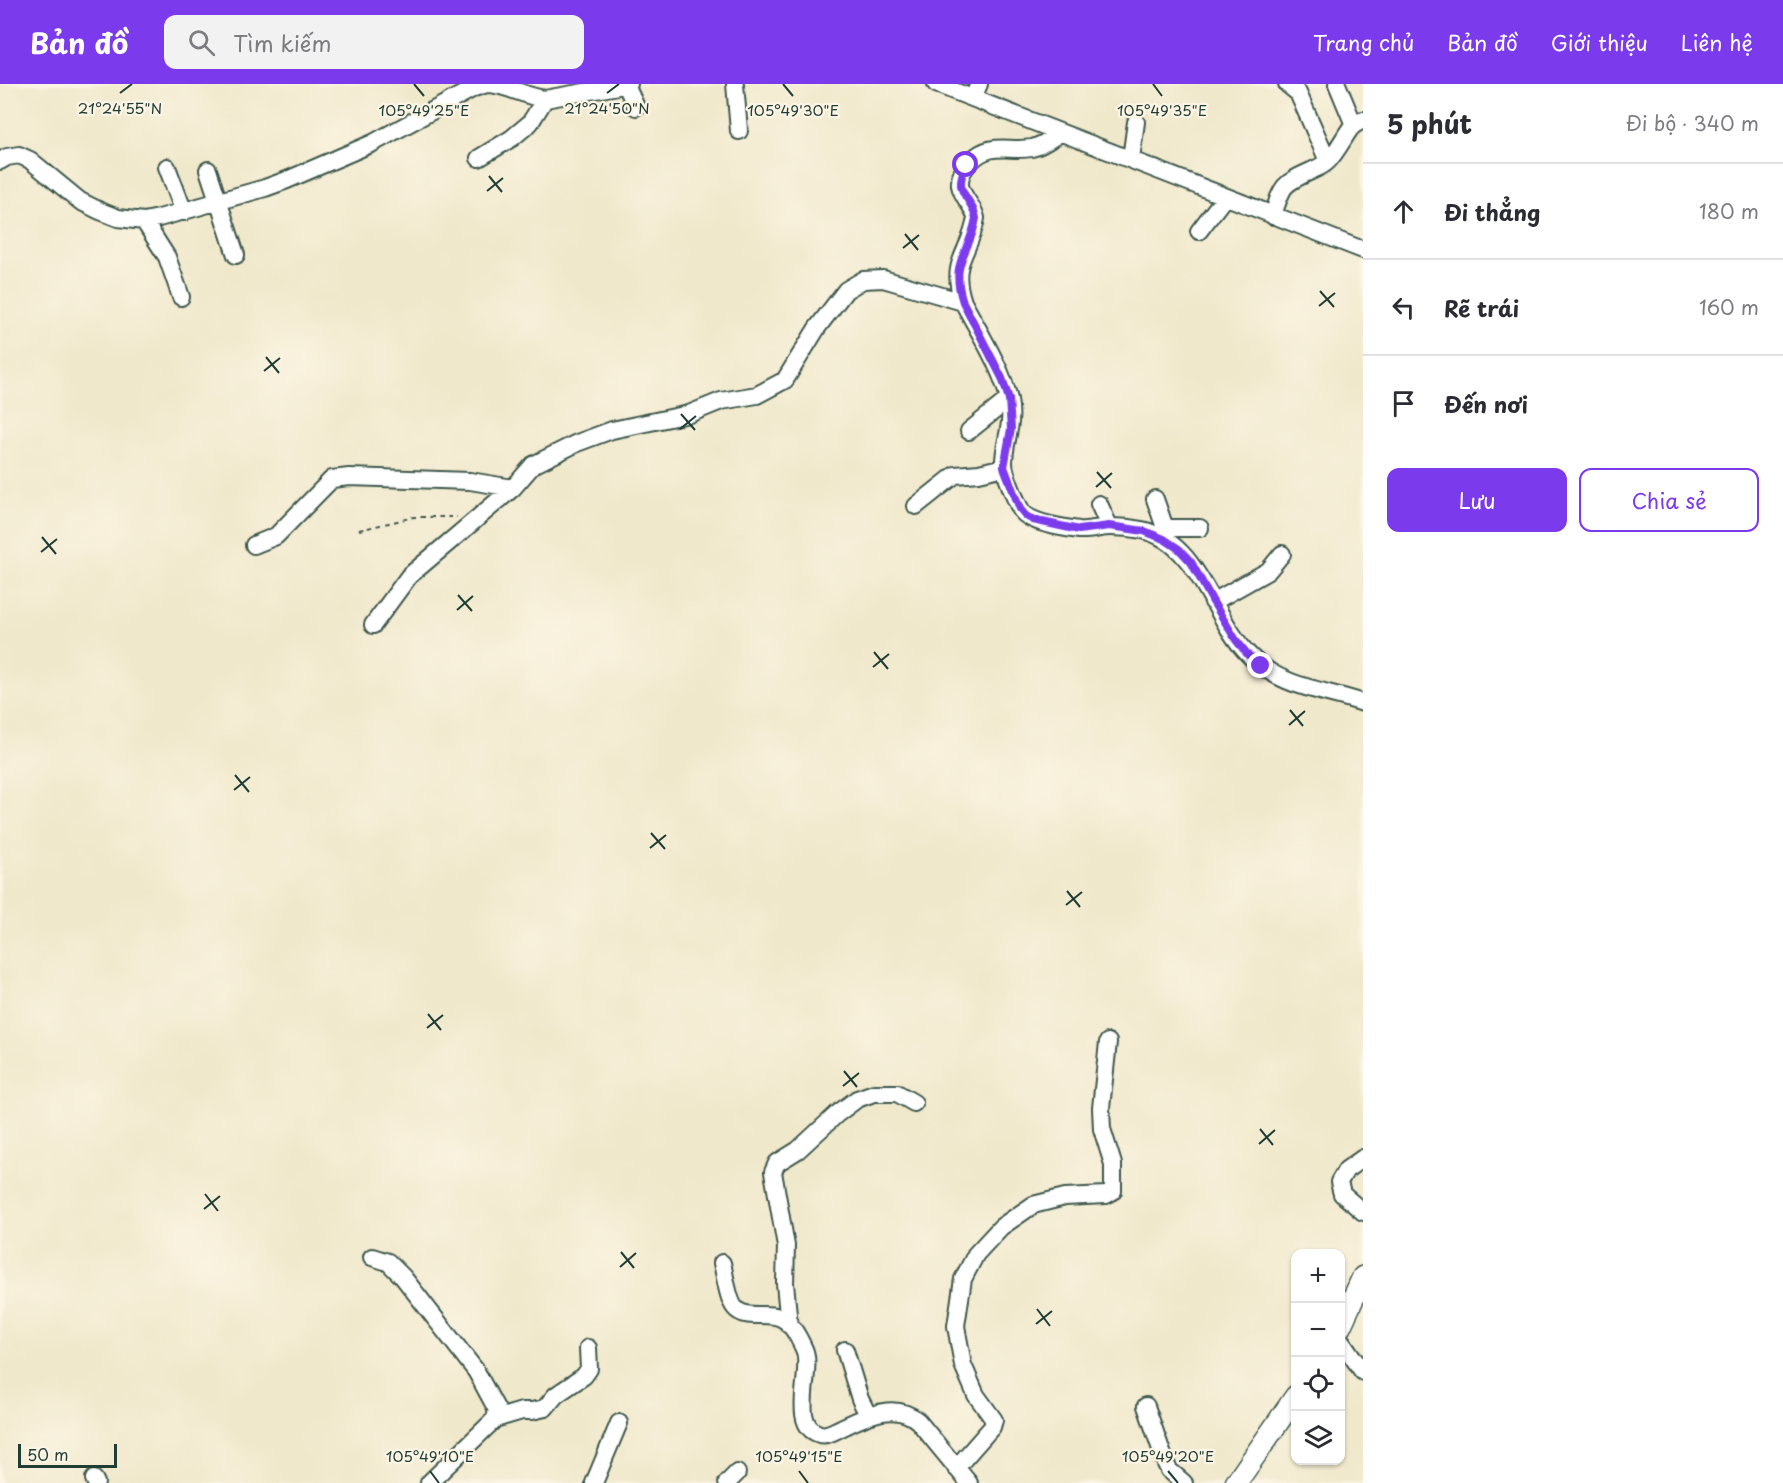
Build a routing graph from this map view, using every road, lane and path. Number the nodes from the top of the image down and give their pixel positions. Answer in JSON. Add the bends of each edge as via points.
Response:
{"nodes":[{"id":1,"x":628,"y":84,"type":"edge"},
{"id":2,"x":735,"y":84,"type":"edge"},
{"id":3,"x":938,"y":84,"type":"edge"},
{"id":4,"x":1287,"y":84,"type":"edge"},
{"id":5,"x":1338,"y":84,"type":"edge"},
{"id":6,"x":976,"y":91,"type":"edge"},
{"id":7,"x":545,"y":99,"type":"junction"},
{"id":8,"x":636,"y":107,"type":"dead end"},
{"id":9,"x":1136,"y":122,"type":"dead end"},
{"id":10,"x":1359,"y":122,"type":"edge"},
{"id":11,"x":739,"y":131,"type":"dead end"},
{"id":12,"x":1060,"y":133,"type":"junction"},
{"id":13,"x":479,"y":158,"type":"dead end"},
{"id":14,"x":1131,"y":159,"type":"junction"},
{"id":15,"x":0,"y":161,"type":"edge"},
{"id":16,"x":1328,"y":161,"type":"junction"},
{"id":17,"x":167,"y":167,"type":"dead end"},
{"id":18,"x":208,"y":170,"type":"dead end"},
{"id":19,"x":1225,"y":197,"type":"junction"},
{"id":20,"x":219,"y":201,"type":"junction"},
{"id":21,"x":184,"y":212,"type":"junction"},
{"id":22,"x":1273,"y":216,"type":"junction"},
{"id":23,"x":144,"y":220,"type":"junction"},
{"id":24,"x":1199,"y":231,"type":"dead end"},
{"id":25,"x":1363,"y":250,"type":"edge"},
{"id":26,"x":236,"y":255,"type":"dead end"},
{"id":27,"x":181,"y":297,"type":"dead end"},
{"id":28,"x":963,"y":302,"type":"junction"},
{"id":29,"x":1009,"y":399,"type":"junction"},
{"id":30,"x":969,"y":431,"type":"dead end"},
{"id":31,"x":1004,"y":467,"type":"junction"},
{"id":32,"x":513,"y":488,"type":"junction"},
{"id":33,"x":1155,"y":499,"type":"dead end"},
{"id":34,"x":1099,"y":504,"type":"dead end"},
{"id":35,"x":916,"y":506,"type":"dead end"},
{"id":36,"x":478,"y":516,"type":"junction"},
{"id":37,"x":1109,"y":526,"type":"junction"},
{"id":38,"x":1200,"y":528,"type":"dead end"},
{"id":39,"x":359,"y":530,"type":"dead end"},
{"id":40,"x":1165,"y":534,"type":"junction"},
{"id":41,"x":254,"y":545,"type":"dead end"},
{"id":42,"x":1282,"y":554,"type":"dead end"},
{"id":43,"x":1213,"y":602,"type":"junction"},
{"id":44,"x":373,"y":626,"type":"dead end"},
{"id":45,"x":1363,"y":703,"type":"edge"},
{"id":46,"x":1108,"y":1042,"type":"dead end"},
{"id":47,"x":914,"y":1103,"type":"dead end"},
{"id":48,"x":1363,"y":1158,"type":"edge"},
{"id":49,"x":1363,"y":1212,"type":"edge"},
{"id":50,"x":372,"y":1257,"type":"dead end"},
{"id":51,"x":722,"y":1263,"type":"dead end"},
{"id":52,"x":1361,"y":1289,"type":"edge"},
{"id":53,"x":1345,"y":1319,"type":"edge"},
{"id":54,"x":789,"y":1325,"type":"junction"},
{"id":55,"x":1345,"y":1345,"type":"edge"},
{"id":56,"x":588,"y":1348,"type":"dead end"},
{"id":57,"x":845,"y":1350,"type":"dead end"},
{"id":58,"x":1363,"y":1372,"type":"edge"},
{"id":59,"x":1291,"y":1403,"type":"edge"},
{"id":60,"x":1146,"y":1406,"type":"dead end"},
{"id":61,"x":868,"y":1415,"type":"junction"},
{"id":62,"x":495,"y":1419,"type":"junction"},
{"id":63,"x":619,"y":1423,"type":"dead end"},
{"id":64,"x":956,"y":1468,"type":"junction"},
{"id":65,"x":429,"y":1483,"type":"edge"},
{"id":66,"x":594,"y":1483,"type":"edge"},
{"id":67,"x":969,"y":1483,"type":"edge"},
{"id":68,"x":1184,"y":1483,"type":"edge"},
{"id":69,"x":1236,"y":1483,"type":"edge"}],
"edges":[{"from":1,"to":7,"type":"street"},
{"from":1,"to":8,"type":"street"},
{"from":2,"to":11,"type":"street"},
{"from":3,"to":6,"type":"street"},
{"from":4,"to":16,"type":"street","via":[[1298,93]]},
{"from":5,"to":10,"type":"street"},
{"from":6,"to":12,"type":"street"},
{"from":7,"to":13,"type":"street","via":[[530,123]]},
{"from":7,"to":20,"type":"street","via":[[489,84],[474,88],[374,143],[287,180]]},
{"from":9,"to":14,"type":"street"},
{"from":10,"to":16,"type":"street"},
{"from":12,"to":14,"type":"street"},
{"from":12,"to":28,"type":"street","via":[[1040,146],[986,150],[966,165],[960,185],[976,218],[959,263],[957,276]]},
{"from":14,"to":19,"type":"street"},
{"from":15,"to":23,"type":"street","via":[[19,155],[80,201],[118,218]]},
{"from":16,"to":22,"type":"street","via":[[1284,185]]},
{"from":17,"to":21,"type":"street"},
{"from":18,"to":20,"type":"street"},
{"from":19,"to":22,"type":"street"},
{"from":19,"to":24,"type":"street"},
{"from":20,"to":21,"type":"street"},
{"from":20,"to":26,"type":"street"},
{"from":21,"to":23,"type":"street"},
{"from":22,"to":25,"type":"street"},
{"from":23,"to":27,"type":"street","via":[[167,256]]},
{"from":28,"to":29,"type":"street"},
{"from":28,"to":32,"type":"street","via":[[883,279],[863,280],[846,290],[785,380],[757,395],[612,430],[577,443],[533,465]]},
{"from":29,"to":30,"type":"street"},
{"from":29,"to":31,"type":"street","via":[[1011,429]]},
{"from":31,"to":35,"type":"street","via":[[955,475]]},
{"from":31,"to":37,"type":"street","via":[[1020,509],[1033,520],[1079,530]]},
{"from":32,"to":36,"type":"street"},
{"from":32,"to":41,"type":"street","via":[[470,481],[332,479],[276,536]]},
{"from":33,"to":40,"type":"street"},
{"from":34,"to":37,"type":"street"},
{"from":36,"to":39,"type":"path","via":[[414,517]]},
{"from":36,"to":44,"type":"street","via":[[409,576]]},
{"from":37,"to":40,"type":"street"},
{"from":38,"to":40,"type":"street"},
{"from":40,"to":43,"type":"street","via":[[1191,562]]},
{"from":42,"to":43,"type":"street","via":[[1268,571]]},
{"from":43,"to":45,"type":"street","via":[[1248,655],[1278,677]]},
{"from":46,"to":64,"type":"street","via":[[1101,1108],[1102,1129],[1113,1164],[1113,1191],[1033,1205],[1002,1227],[976,1254],[963,1279],[956,1326],[963,1365],[976,1395],[994,1420]]},
{"from":47,"to":54,"type":"street","via":[[897,1093],[857,1100],[777,1163],[773,1172],[786,1246]]},
{"from":48,"to":49,"type":"street","via":[[1346,1170],[1339,1182],[1342,1194]]},
{"from":50,"to":62,"type":"street","via":[[388,1262],[403,1277],[476,1371],[496,1410]]},
{"from":51,"to":54,"type":"street","via":[[735,1308],[743,1313],[776,1316]]},
{"from":52,"to":53,"type":"main road"},
{"from":54,"to":61,"type":"street","via":[[807,1360],[803,1401],[809,1427],[818,1434],[828,1434]]},
{"from":55,"to":58,"type":"street"},
{"from":56,"to":62,"type":"street","via":[[589,1369],[584,1376],[556,1395],[545,1408]]},
{"from":57,"to":61,"type":"street"},
{"from":59,"to":69,"type":"main road"},
{"from":60,"to":68,"type":"street","via":[[1166,1464]]},
{"from":61,"to":64,"type":"street","via":[[900,1411],[911,1414]]},
{"from":62,"to":65,"type":"street"},
{"from":63,"to":66,"type":"street"},
{"from":64,"to":67,"type":"street"}]}
